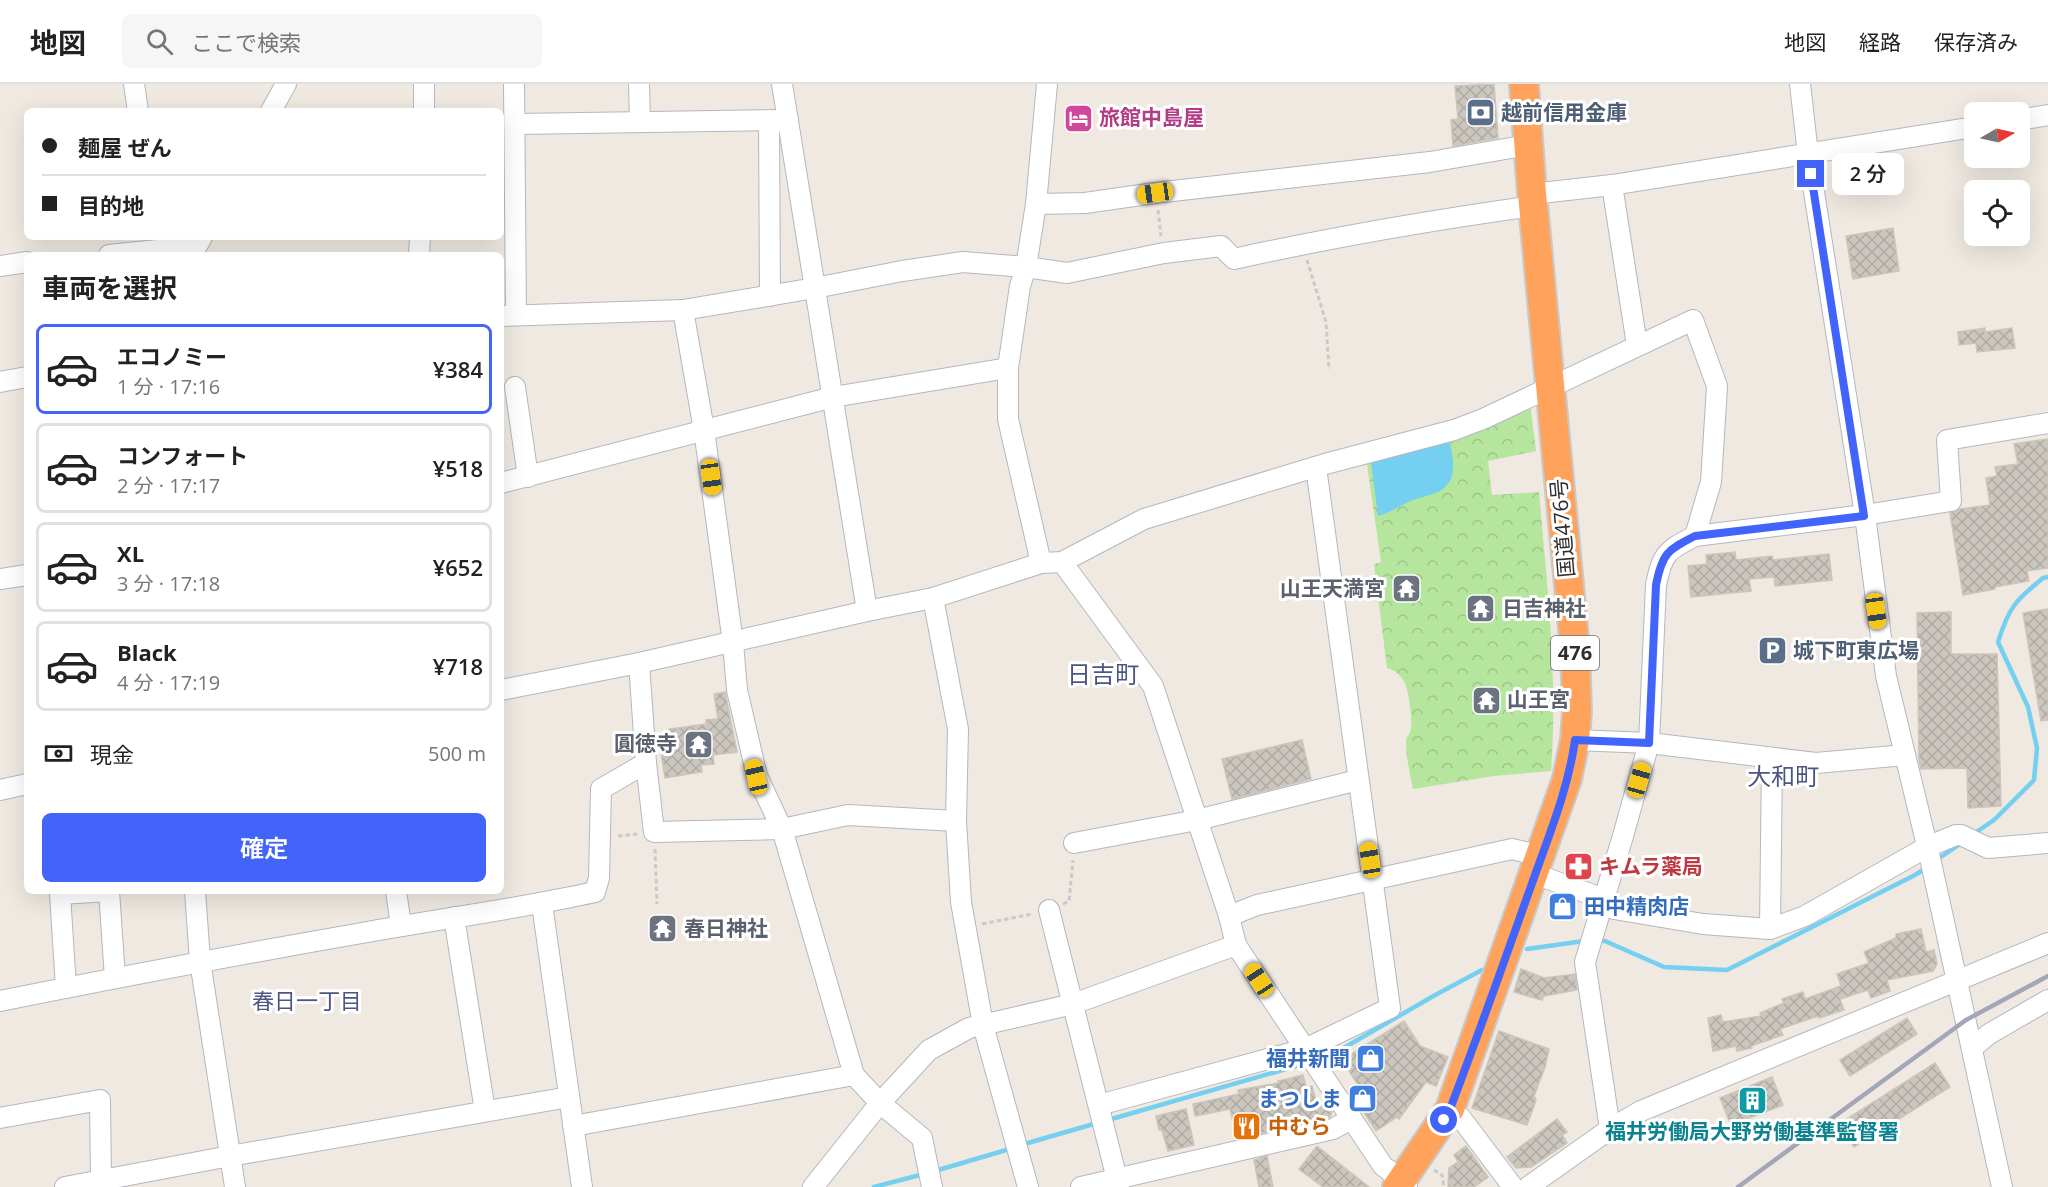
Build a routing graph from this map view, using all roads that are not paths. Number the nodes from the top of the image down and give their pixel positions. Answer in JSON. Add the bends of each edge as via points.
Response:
{"nodes":[{"id":1,"x":134,"y":84,"type":"edge"},
{"id":2,"x":286,"y":84,"type":"edge"},
{"id":3,"x":424,"y":84,"type":"edge"},
{"id":4,"x":514,"y":84,"type":"edge"},
{"id":5,"x":639,"y":84,"type":"edge"},
{"id":6,"x":782,"y":84,"type":"edge"},
{"id":7,"x":1047,"y":84,"type":"edge"},
{"id":8,"x":1524,"y":84,"type":"edge"},
{"id":9,"x":1800,"y":84,"type":"edge"},
{"id":10,"x":138,"y":108,"type":"edge"},
{"id":11,"x":273,"y":108,"type":"edge"},
{"id":12,"x":424,"y":108,"type":"edge"},
{"id":13,"x":2048,"y":115,"type":"edge"},
{"id":14,"x":2030,"y":118,"type":"edge"},
{"id":15,"x":779,"y":120,"type":"junction"},
{"id":16,"x":640,"y":122,"type":"junction"},
{"id":17,"x":516,"y":124,"type":"junction"},
{"id":18,"x":1964,"y":129,"type":"edge"},
{"id":19,"x":1528,"y":145,"type":"junction"},
{"id":20,"x":1808,"y":154,"type":"junction"},
{"id":21,"x":1612,"y":185,"type":"junction"},
{"id":22,"x":1532,"y":200,"type":"junction"},
{"id":23,"x":1036,"y":204,"type":"junction"},
{"id":24,"x":200,"y":240,"type":"edge"},
{"id":25,"x":157,"y":248,"type":"edge"},
{"id":26,"x":130,"y":252,"type":"edge"},
{"id":27,"x":24,"y":262,"type":"edge"},
{"id":28,"x":0,"y":266,"type":"edge"},
{"id":29,"x":1026,"y":267,"type":"junction"},
{"id":30,"x":815,"y":288,"type":"junction"},
{"id":31,"x":770,"y":296,"type":"junction"},
{"id":32,"x":683,"y":310,"type":"junction"},
{"id":33,"x":508,"y":316,"type":"edge"},
{"id":34,"x":1637,"y":345,"type":"junction"},
{"id":35,"x":1008,"y":368,"type":"junction"},
{"id":36,"x":24,"y":378,"type":"edge"},
{"id":37,"x":0,"y":382,"type":"edge"},
{"id":38,"x":1550,"y":386,"type":"junction"},
{"id":39,"x":515,"y":387,"type":"dead end"},
{"id":40,"x":832,"y":397,"type":"junction"},
{"id":41,"x":2048,"y":423,"type":"edge"},
{"id":42,"x":704,"y":430,"type":"junction"},
{"id":43,"x":1316,"y":467,"type":"junction"},
{"id":44,"x":528,"y":477,"type":"junction"},
{"id":45,"x":504,"y":482,"type":"edge"},
{"id":46,"x":1864,"y":516,"type":"junction"},
{"id":47,"x":1695,"y":536,"type":"junction"},
{"id":48,"x":1062,"y":562,"type":"junction"},
{"id":49,"x":1041,"y":563,"type":"junction"},
{"id":50,"x":24,"y":575,"type":"edge"},
{"id":51,"x":0,"y":579,"type":"edge"},
{"id":52,"x":933,"y":598,"type":"junction"},
{"id":53,"x":867,"y":611,"type":"junction"},
{"id":54,"x":733,"y":643,"type":"junction"},
{"id":55,"x":639,"y":663,"type":"junction"},
{"id":56,"x":504,"y":689,"type":"edge"},
{"id":57,"x":1575,"y":740,"type":"junction"},
{"id":58,"x":1649,"y":743,"type":"junction"},
{"id":59,"x":1905,"y":755,"type":"junction"},
{"id":60,"x":1772,"y":758,"type":"junction"},
{"id":61,"x":646,"y":763,"type":"junction"},
{"id":62,"x":1358,"y":780,"type":"junction"},
{"id":63,"x":24,"y":785,"type":"edge"},
{"id":64,"x":0,"y":790,"type":"edge"},
{"id":65,"x":1197,"y":820,"type":"junction"},
{"id":66,"x":956,"y":821,"type":"junction"},
{"id":67,"x":782,"y":829,"type":"junction"},
{"id":68,"x":1074,"y":843,"type":"dead end"},
{"id":69,"x":2048,"y":843,"type":"edge"},
{"id":70,"x":1928,"y":852,"type":"junction"},
{"id":71,"x":1538,"y":865,"type":"junction"},
{"id":72,"x":1374,"y":880,"type":"junction"},
{"id":73,"x":60,"y":894,"type":"edge"},
{"id":74,"x":109,"y":894,"type":"edge"},
{"id":75,"x":195,"y":894,"type":"edge"},
{"id":76,"x":396,"y":894,"type":"edge"},
{"id":77,"x":1604,"y":899,"type":"junction"},
{"id":78,"x":542,"y":904,"type":"junction"},
{"id":79,"x":1049,"y":910,"type":"dead end"},
{"id":80,"x":1229,"y":916,"type":"junction"},
{"id":81,"x":454,"y":917,"type":"junction"},
{"id":82,"x":401,"y":926,"type":"junction"},
{"id":83,"x":1770,"y":929,"type":"junction"},
{"id":84,"x":2048,"y":943,"type":"edge"},
{"id":85,"x":1236,"y":945,"type":"junction"},
{"id":86,"x":200,"y":961,"type":"junction"},
{"id":87,"x":115,"y":978,"type":"junction"},
{"id":88,"x":1956,"y":981,"type":"junction"},
{"id":89,"x":66,"y":988,"type":"junction"},
{"id":90,"x":2048,"y":1000,"type":"edge"},
{"id":91,"x":0,"y":1001,"type":"edge"},
{"id":92,"x":1073,"y":1004,"type":"junction"},
{"id":93,"x":983,"y":1025,"type":"junction"},
{"id":94,"x":1972,"y":1048,"type":"junction"},
{"id":95,"x":1311,"y":1057,"type":"junction"},
{"id":96,"x":854,"y":1075,"type":"junction"},
{"id":97,"x":569,"y":1097,"type":"junction"},
{"id":98,"x":880,"y":1103,"type":"junction"},
{"id":99,"x":1099,"y":1105,"type":"junction"},
{"id":100,"x":1450,"y":1109,"type":"junction"},
{"id":101,"x":485,"y":1111,"type":"junction"},
{"id":102,"x":0,"y":1118,"type":"edge"},
{"id":103,"x":1352,"y":1119,"type":"junction"},
{"id":104,"x":573,"y":1126,"type":"junction"},
{"id":105,"x":1610,"y":1129,"type":"junction"},
{"id":106,"x":230,"y":1156,"type":"junction"},
{"id":107,"x":101,"y":1180,"type":"junction"},
{"id":108,"x":1118,"y":1183,"type":"edge"},
{"id":109,"x":1402,"y":1185,"type":"edge"},
{"id":110,"x":65,"y":1187,"type":"edge"},
{"id":111,"x":234,"y":1187,"type":"edge"},
{"id":112,"x":582,"y":1187,"type":"edge"},
{"id":113,"x":813,"y":1187,"type":"edge"},
{"id":114,"x":932,"y":1187,"type":"edge"},
{"id":115,"x":1028,"y":1187,"type":"edge"},
{"id":116,"x":1081,"y":1187,"type":"edge"},
{"id":117,"x":1513,"y":1187,"type":"edge"},
{"id":118,"x":1528,"y":1187,"type":"edge"},
{"id":119,"x":2002,"y":1187,"type":"edge"}],
"edges":[{"from":1,"to":10,"type":"street"},
{"from":2,"to":11,"type":"street"},
{"from":3,"to":12,"type":"street"},
{"from":4,"to":17,"type":"street"},
{"from":5,"to":16,"type":"street"},
{"from":6,"to":15,"type":"street"},
{"from":7,"to":23,"type":"street"},
{"from":8,"to":19,"type":"highway","name":"国道476号","number":"476"},
{"from":9,"to":20,"type":"street"},
{"from":13,"to":14,"type":"street"},
{"from":15,"to":16,"type":"street"},
{"from":15,"to":30,"type":"street"},
{"from":15,"to":31,"type":"street"},
{"from":16,"to":17,"type":"street"},
{"from":17,"to":33,"type":"street"},
{"from":18,"to":20,"type":"street"},
{"from":19,"to":22,"type":"highway","name":"国道476号","number":"476"},
{"from":19,"to":23,"type":"street","via":[[1430,162],[1085,203]]},
{"from":20,"to":21,"type":"street"},
{"from":20,"to":46,"type":"street"},
{"from":21,"to":22,"type":"street"},
{"from":21,"to":34,"type":"street"},
{"from":22,"to":29,"type":"street","via":[[1234,259],[1221,246],[1067,273]]},
{"from":22,"to":38,"type":"highway","name":"国道476号","number":"476"},
{"from":23,"to":29,"type":"street"},
{"from":24,"to":25,"type":"street","via":[[197,246]]},
{"from":25,"to":26,"type":"street"},
{"from":27,"to":28,"type":"street"},
{"from":29,"to":30,"type":"street","via":[[963,262]]},
{"from":29,"to":35,"type":"street"},
{"from":30,"to":31,"type":"street"},
{"from":30,"to":40,"type":"street"},
{"from":31,"to":32,"type":"street"},
{"from":32,"to":33,"type":"street"},
{"from":32,"to":42,"type":"street"},
{"from":34,"to":38,"type":"street"},
{"from":34,"to":47,"type":"street","via":[[1693,320],[1717,387],[1711,482]]},
{"from":35,"to":40,"type":"street"},
{"from":35,"to":49,"type":"street","via":[[1008,419]]},
{"from":36,"to":37,"type":"street"},
{"from":38,"to":43,"type":"street","via":[[1454,430]]},
{"from":38,"to":57,"type":"highway","name":"国道476号","number":"476","via":[[1575,649]]},
{"from":39,"to":44,"type":"street"},
{"from":40,"to":42,"type":"street"},
{"from":40,"to":53,"type":"street"},
{"from":41,"to":46,"type":"street","via":[[1947,440],[1951,501]]},
{"from":42,"to":44,"type":"street"},
{"from":42,"to":54,"type":"street"},
{"from":43,"to":48,"type":"street","via":[[1144,519]]},
{"from":43,"to":62,"type":"street"},
{"from":44,"to":45,"type":"street"},
{"from":46,"to":47,"type":"street"},
{"from":46,"to":59,"type":"street","via":[[1886,676]]},
{"from":47,"to":58,"type":"street","via":[[1672,548],[1660,564]]},
{"from":48,"to":49,"type":"street"},
{"from":48,"to":65,"type":"street","via":[[1153,686]]},
{"from":49,"to":52,"type":"street"},
{"from":50,"to":51,"type":"street"},
{"from":52,"to":53,"type":"street"},
{"from":52,"to":66,"type":"street","via":[[958,729]]},
{"from":53,"to":54,"type":"street"},
{"from":54,"to":55,"type":"street"},
{"from":54,"to":67,"type":"street","via":[[737,690],[756,777]]},
{"from":55,"to":56,"type":"street"},
{"from":55,"to":61,"type":"street"},
{"from":57,"to":58,"type":"street"},
{"from":57,"to":71,"type":"highway","name":"国道476号","number":"476","via":[[1567,779]]},
{"from":58,"to":60,"type":"street"},
{"from":58,"to":77,"type":"street"},
{"from":59,"to":60,"type":"street","via":[[1816,763]]},
{"from":59,"to":70,"type":"street"},
{"from":60,"to":83,"type":"street"},
{"from":61,"to":67,"type":"street","via":[[654,832]]},
{"from":61,"to":78,"type":"street","via":[[601,789],[599,878],[595,892]]},
{"from":62,"to":65,"type":"street"},
{"from":62,"to":72,"type":"street"},
{"from":63,"to":64,"type":"street"},
{"from":65,"to":68,"type":"street"},
{"from":65,"to":80,"type":"street"},
{"from":66,"to":67,"type":"street","via":[[848,815]]},
{"from":66,"to":93,"type":"street","via":[[961,902]]},
{"from":67,"to":96,"type":"street"},
{"from":69,"to":70,"type":"street","via":[[1988,848],[1956,835]]},
{"from":70,"to":83,"type":"street","via":[[1805,916]]},
{"from":70,"to":88,"type":"street"},
{"from":71,"to":72,"type":"street","via":[[1512,849]]},
{"from":71,"to":77,"type":"street"},
{"from":71,"to":100,"type":"highway","name":"国道476号","number":"476"},
{"from":72,"to":80,"type":"street","via":[[1257,905]]},
{"from":72,"to":95,"type":"street","via":[[1390,1008]]},
{"from":73,"to":89,"type":"street"},
{"from":74,"to":87,"type":"street"},
{"from":75,"to":86,"type":"street"},
{"from":76,"to":82,"type":"street"},
{"from":77,"to":83,"type":"street","via":[[1614,909],[1702,924]]},
{"from":77,"to":105,"type":"street","via":[[1585,962]]},
{"from":78,"to":81,"type":"street"},
{"from":78,"to":97,"type":"street"},
{"from":79,"to":92,"type":"street"},
{"from":80,"to":85,"type":"street"},
{"from":81,"to":82,"type":"street"},
{"from":81,"to":101,"type":"street"},
{"from":82,"to":86,"type":"street"},
{"from":84,"to":88,"type":"street"},
{"from":85,"to":92,"type":"street"},
{"from":85,"to":95,"type":"street"},
{"from":86,"to":87,"type":"street"},
{"from":86,"to":106,"type":"street"},
{"from":87,"to":89,"type":"street"},
{"from":88,"to":94,"type":"street"},
{"from":88,"to":105,"type":"street","via":[[1641,1111]]},
{"from":89,"to":91,"type":"street"},
{"from":90,"to":94,"type":"street"},
{"from":92,"to":93,"type":"street"},
{"from":92,"to":99,"type":"street"},
{"from":93,"to":98,"type":"street","via":[[969,1028],[929,1050]]},
{"from":93,"to":115,"type":"street"},
{"from":94,"to":119,"type":"street"},
{"from":95,"to":99,"type":"street"},
{"from":95,"to":103,"type":"street"},
{"from":96,"to":98,"type":"street"},
{"from":96,"to":104,"type":"street"},
{"from":97,"to":101,"type":"street"},
{"from":97,"to":104,"type":"street"},
{"from":98,"to":113,"type":"street"},
{"from":98,"to":114,"type":"street","via":[[922,1138]]},
{"from":99,"to":108,"type":"street"},
{"from":100,"to":109,"type":"highway","name":"国道476号","number":"476"},
{"from":100,"to":117,"type":"street"},
{"from":101,"to":106,"type":"street"},
{"from":102,"to":107,"type":"street","via":[[100,1100]]},
{"from":103,"to":108,"type":"street","via":[[1334,1129]]},
{"from":103,"to":109,"type":"street","via":[[1383,1166]]},
{"from":104,"to":112,"type":"street"},
{"from":105,"to":118,"type":"street"},
{"from":106,"to":107,"type":"street"},
{"from":106,"to":111,"type":"street"},
{"from":107,"to":110,"type":"street"},
{"from":108,"to":116,"type":"street"}]}
